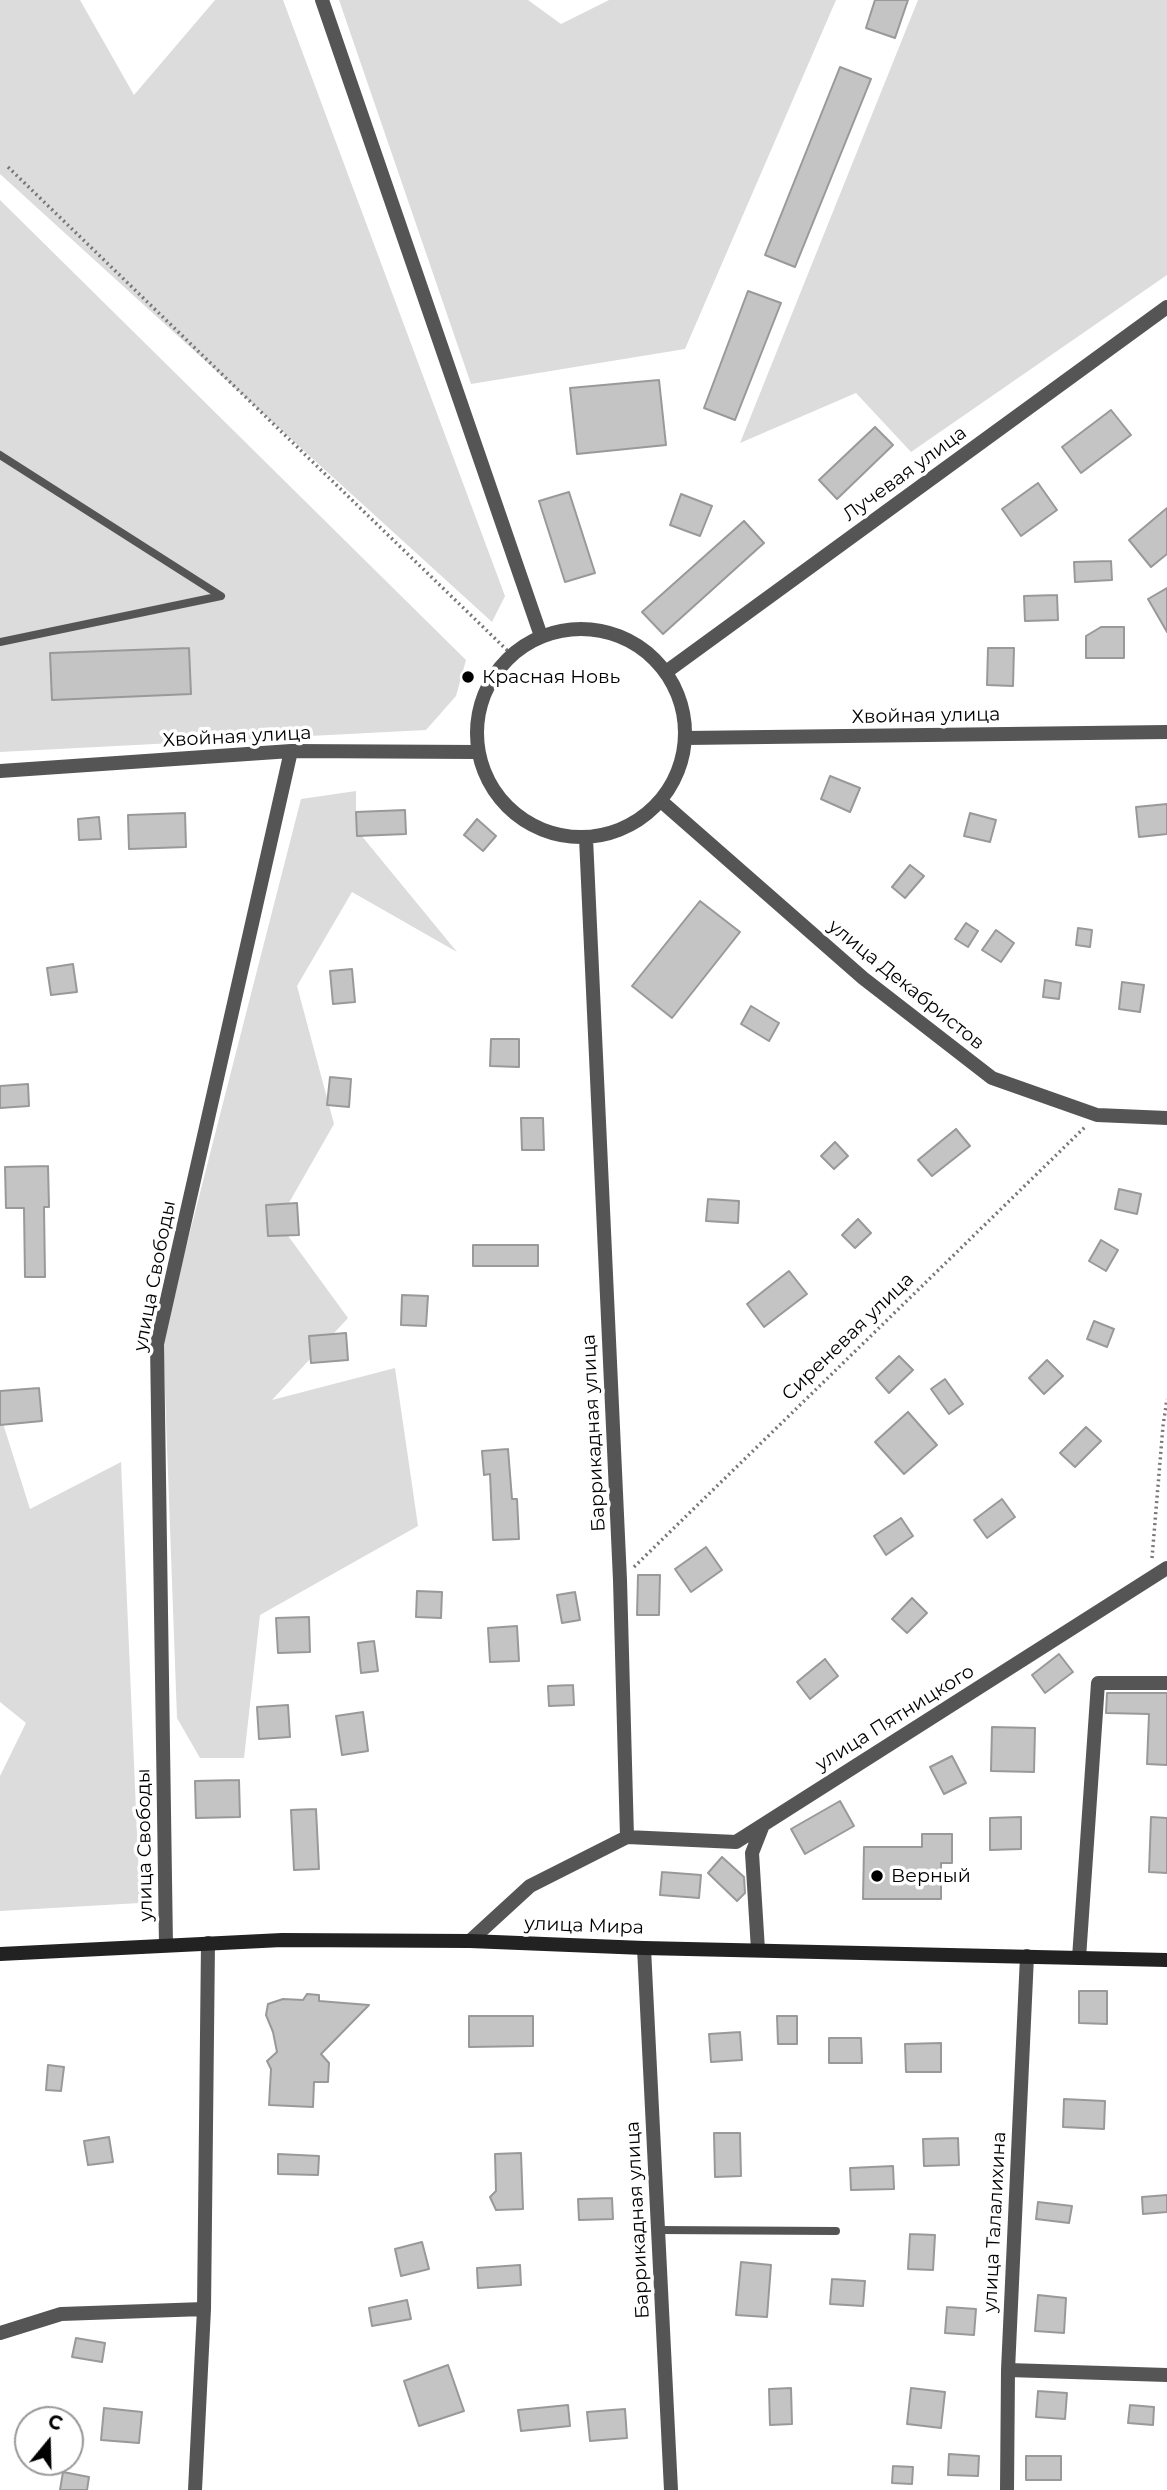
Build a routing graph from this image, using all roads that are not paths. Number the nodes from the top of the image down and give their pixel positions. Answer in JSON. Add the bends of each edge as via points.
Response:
{"nodes":[{"id":1,"x":322,"y":0,"type":"edge"},
{"id":2,"x":1167,"y":307,"type":"edge"},
{"id":3,"x":0,"y":455,"type":"edge"},
{"id":4,"x":541,"y":636,"type":"junction"},
{"id":5,"x":0,"y":642,"type":"edge"},
{"id":6,"x":666,"y":672,"type":"junction"},
{"id":7,"x":1167,"y":732,"type":"edge"},
{"id":8,"x":686,"y":738,"type":"junction"},
{"id":9,"x":291,"y":751,"type":"junction"},
{"id":10,"x":477,"y":752,"type":"junction"},
{"id":11,"x":0,"y":771,"type":"edge"},
{"id":12,"x":661,"y":801,"type":"junction"},
{"id":13,"x":586,"y":838,"type":"junction"},
{"id":14,"x":1167,"y":1118,"type":"edge"},
{"id":15,"x":1167,"y":1568,"type":"edge"},
{"id":16,"x":1167,"y":1683,"type":"edge"},
{"id":17,"x":763,"y":1825,"type":"junction"},
{"id":18,"x":627,"y":1837,"type":"junction"},
{"id":19,"x":470,"y":1941,"type":"junction"},
{"id":20,"x":208,"y":1943,"type":"junction"},
{"id":21,"x":166,"y":1945,"type":"junction"},
{"id":22,"x":644,"y":1948,"type":"junction"},
{"id":23,"x":758,"y":1950,"type":"junction"},
{"id":24,"x":0,"y":1954,"type":"edge"},
{"id":25,"x":1027,"y":1956,"type":"junction"},
{"id":26,"x":1079,"y":1958,"type":"junction"},
{"id":27,"x":1167,"y":1960,"type":"edge"},
{"id":28,"x":658,"y":2230,"type":"junction"},
{"id":29,"x":836,"y":2231,"type":"dead end"},
{"id":30,"x":204,"y":2309,"type":"junction"},
{"id":31,"x":0,"y":2333,"type":"edge"},
{"id":32,"x":1007,"y":2370,"type":"junction"},
{"id":33,"x":1167,"y":2375,"type":"edge"},
{"id":34,"x":195,"y":2490,"type":"edge"},
{"id":35,"x":671,"y":2490,"type":"edge"},
{"id":36,"x":1007,"y":2490,"type":"edge"}],
"edges":[{"from":1,"to":4,"type":"street"},
{"from":2,"to":6,"type":"street","name":"Лучевая улица"},
{"from":3,"to":5,"type":"lane","via":[[222,596]]},
{"from":4,"to":6,"type":"street","via":[[563,630],[618,635],[646,651]]},
{"from":4,"to":10,"type":"street","via":[[522,646],[494,673],[477,715]]},
{"from":6,"to":8,"type":"street","via":[[681,702]]},
{"from":7,"to":8,"type":"street","name":"Хвойная улица"},
{"from":8,"to":12,"type":"street","via":[[679,770]]},
{"from":9,"to":10,"type":"street","name":"Хвойная улица"},
{"from":9,"to":11,"type":"street","name":"Хвойная улица"},
{"from":9,"to":21,"type":"street","name":"улица Свободы","via":[[157,1344]]},
{"from":10,"to":13,"type":"street","via":[[492,790],[521,820],[550,834]]},
{"from":12,"to":13,"type":"street","via":[[643,818],[615,833]]},
{"from":12,"to":14,"type":"street","name":"улица Декабристов","via":[[863,978],[992,1078],[1097,1115]]},
{"from":13,"to":18,"type":"street","name":"Баррикадная улица","via":[[620,1580]]},
{"from":15,"to":17,"type":"street","name":"улица Пятницкого"},
{"from":16,"to":26,"type":"street","via":[[1098,1683]]},
{"from":17,"to":18,"type":"street","name":"улица Пятницкого","via":[[736,1842]]},
{"from":17,"to":23,"type":"street","via":[[752,1853]]},
{"from":18,"to":19,"type":"street","via":[[530,1886]]},
{"from":19,"to":20,"type":"street","name":"улица Мира"},
{"from":19,"to":22,"type":"street","name":"улица Мира"},
{"from":20,"to":21,"type":"street","name":"улица Мира"},
{"from":20,"to":30,"type":"street"},
{"from":21,"to":24,"type":"street","name":"улица Мира"},
{"from":22,"to":23,"type":"street","name":"улица Мира"},
{"from":22,"to":28,"type":"street","name":"Баррикадная улица"},
{"from":23,"to":25,"type":"street","name":"улица Мира"},
{"from":25,"to":26,"type":"street","name":"улица Мира"},
{"from":25,"to":32,"type":"street","name":"улица Талалихина"},
{"from":26,"to":27,"type":"street","name":"улица Мира"},
{"from":28,"to":29,"type":"lane"},
{"from":28,"to":35,"type":"street","name":"Баррикадная улица"},
{"from":30,"to":31,"type":"street","via":[[61,2314]]},
{"from":30,"to":34,"type":"street"},
{"from":32,"to":33,"type":"street"},
{"from":32,"to":36,"type":"street","name":"улица Талалихина"}]}
